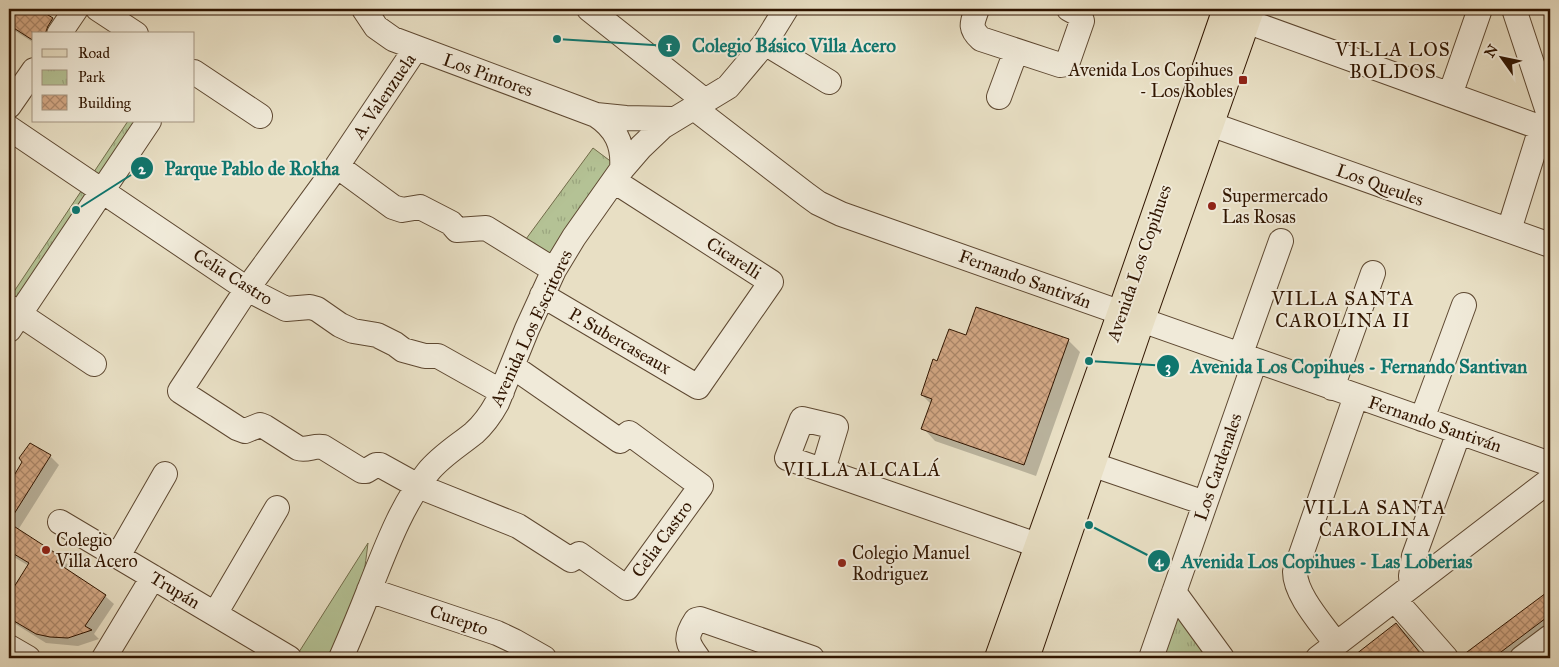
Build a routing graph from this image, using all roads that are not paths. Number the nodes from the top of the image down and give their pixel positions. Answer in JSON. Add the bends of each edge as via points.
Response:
{"nodes":[{"id":1,"x":76,"y":9,"type":"edge"},
{"id":2,"x":98,"y":9,"type":"edge"},
{"id":3,"x":589,"y":9,"type":"edge"},
{"id":4,"x":786,"y":9,"type":"edge"},
{"id":5,"x":977,"y":9,"type":"edge"},
{"id":6,"x":1069,"y":9,"type":"edge"},
{"id":7,"x":1480,"y":9,"type":"edge"},
{"id":8,"x":1514,"y":9,"type":"edge"},
{"id":9,"x":366,"y":10,"type":"edge"},
{"id":10,"x":1241,"y":13,"type":"edge"},
{"id":11,"x":60,"y":32,"type":"edge"},
{"id":12,"x":133,"y":32,"type":"edge"},
{"id":13,"x":765,"y":43,"type":"junction"},
{"id":14,"x":416,"y":48,"type":"junction"},
{"id":15,"x":1016,"y":51,"type":"junction"},
{"id":16,"x":32,"y":73,"type":"edge"},
{"id":17,"x":195,"y":73,"type":"edge"},
{"id":18,"x":829,"y":82,"type":"dead end"},
{"id":19,"x":1450,"y":95,"type":"junction"},
{"id":20,"x":998,"y":97,"type":"dead end"},
{"id":21,"x":699,"y":104,"type":"junction"},
{"id":22,"x":9,"y":106,"type":"edge"},
{"id":23,"x":596,"y":115,"type":"junction"},
{"id":24,"x":260,"y":116,"type":"dead end"},
{"id":25,"x":673,"y":119,"type":"junction"},
{"id":26,"x":148,"y":122,"type":"edge"},
{"id":27,"x":1210,"y":124,"type":"junction"},
{"id":28,"x":1547,"y":126,"type":"edge"},
{"id":29,"x":9,"y":128,"type":"edge"},
{"id":30,"x":338,"y":166,"type":"junction"},
{"id":31,"x":618,"y":175,"type":"junction"},
{"id":32,"x":102,"y":191,"type":"junction"},
{"id":33,"x":1509,"y":230,"type":"junction"},
{"id":34,"x":1281,"y":241,"type":"dead end"},
{"id":35,"x":1550,"y":245,"type":"edge"},
{"id":36,"x":554,"y":270,"type":"junction"},
{"id":37,"x":1373,"y":273,"type":"dead end"},
{"id":38,"x":247,"y":289,"type":"junction"},
{"id":39,"x":542,"y":295,"type":"junction"},
{"id":40,"x":1464,"y":305,"type":"dead end"},
{"id":41,"x":12,"y":317,"type":"edge"},
{"id":42,"x":1131,"y":317,"type":"junction"},
{"id":43,"x":1248,"y":358,"type":"junction"},
{"id":44,"x":94,"y":364,"type":"dead end"},
{"id":45,"x":512,"y":366,"type":"junction"},
{"id":46,"x":698,"y":387,"type":"joint"},
{"id":47,"x":1332,"y":388,"type":"junction"},
{"id":48,"x":502,"y":392,"type":"junction"},
{"id":49,"x":1356,"y":396,"type":"junction"},
{"id":50,"x":1422,"y":419,"type":"junction"},
{"id":51,"x":1459,"y":432,"type":"junction"},
{"id":52,"x":1091,"y":464,"type":"junction"},
{"id":53,"x":1550,"y":464,"type":"edge"},
{"id":54,"x":823,"y":470,"type":"dead end"},
{"id":55,"x":165,"y":474,"type":"dead end"},
{"id":56,"x":1550,"y":480,"type":"edge"},
{"id":57,"x":418,"y":486,"type":"junction"},
{"id":58,"x":1205,"y":503,"type":"junction"},
{"id":59,"x":277,"y":508,"type":"dead end"},
{"id":60,"x":60,"y":522,"type":"dead end"},
{"id":61,"x":1040,"y":546,"type":"junction"},
{"id":62,"x":118,"y":556,"type":"junction"},
{"id":63,"x":153,"y":577,"type":"junction"},
{"id":64,"x":369,"y":590,"type":"junction"},
{"id":65,"x":1174,"y":592,"type":"junction"},
{"id":66,"x":1404,"y":593,"type":"junction"},
{"id":67,"x":215,"y":614,"type":"junction"},
{"id":68,"x":1550,"y":637,"type":"edge"},
{"id":69,"x":9,"y":647,"type":"edge"},
{"id":70,"x":1327,"y":651,"type":"edge"},
{"id":71,"x":28,"y":658,"type":"edge"},
{"id":72,"x":104,"y":658,"type":"edge"},
{"id":73,"x":289,"y":658,"type":"edge"},
{"id":74,"x":341,"y":658,"type":"edge"},
{"id":75,"x":544,"y":658,"type":"edge"},
{"id":76,"x":698,"y":658,"type":"edge"},
{"id":77,"x":812,"y":658,"type":"edge"},
{"id":78,"x":999,"y":658,"type":"edge"},
{"id":79,"x":1025,"y":658,"type":"edge"},
{"id":80,"x":1151,"y":658,"type":"edge"},
{"id":81,"x":1222,"y":658,"type":"edge"},
{"id":82,"x":1446,"y":658,"type":"edge"},
{"id":83,"x":1522,"y":658,"type":"edge"}],
"edges":[{"from":1,"to":11,"type":"street"},
{"from":2,"to":12,"type":"street"},
{"from":3,"to":21,"type":"street","name":"Fernando Santiván"},
{"from":4,"to":13,"type":"street","name":"Avenida Los Escritores"},
{"from":5,"to":15,"type":"street","via":[[972,24],[974,33],[981,39]]},
{"from":6,"to":15,"type":"street","via":[[1080,15],[1082,21],[1067,64],[1060,65]]},
{"from":7,"to":19,"type":"street"},
{"from":8,"to":28,"type":"street"},
{"from":9,"to":14,"type":"street","name":"Los Pintores","via":[[376,27],[393,39]]},
{"from":10,"to":19,"type":"street"},
{"from":10,"to":27,"type":"main road","name":"Avenida Los Copihues"},
{"from":10,"to":42,"type":"main road","name":"Avenida Los Copihues"},
{"from":13,"to":18,"type":"street"},
{"from":13,"to":21,"type":"street","name":"Avenida Los Escritores","via":[[728,88]]},
{"from":14,"to":23,"type":"street","name":"Los Pintores"},
{"from":14,"to":30,"type":"street","name":"A. Valenzuela"},
{"from":15,"to":20,"type":"street"},
{"from":16,"to":22,"type":"street"},
{"from":17,"to":24,"type":"street"},
{"from":19,"to":28,"type":"street"},
{"from":21,"to":25,"type":"street","name":"Avenida Los Escritores"},
{"from":21,"to":42,"type":"street","name":"Fernando Santiván","via":[[807,195],[828,208]]},
{"from":23,"to":25,"type":"street","name":"Los Pintores"},
{"from":23,"to":31,"type":"street","name":"Los Pintores","via":[[618,137],[623,158]]},
{"from":25,"to":31,"type":"street","name":"Avenida Los Escritores","via":[[651,136]]},
{"from":26,"to":32,"type":"street"},
{"from":27,"to":33,"type":"street","name":"Los Queules"},
{"from":27,"to":42,"type":"main road","name":"Avenida Los Copihues"},
{"from":28,"to":33,"type":"street"},
{"from":29,"to":32,"type":"street","name":"Celia Castro"},
{"from":30,"to":36,"type":"street","via":[[393,207],[402,210],[420,207],[451,223],[457,230],[486,228]]},
{"from":30,"to":38,"type":"street","name":"A. Valenzuela"},
{"from":31,"to":36,"type":"street","name":"Avenida Los Escritores"},
{"from":31,"to":46,"type":"street","name":"Cicarelli","via":[[772,282]]},
{"from":32,"to":38,"type":"street","name":"Celia Castro"},
{"from":32,"to":41,"type":"street"},
{"from":33,"to":35,"type":"street","name":"Los Queules"},
{"from":34,"to":43,"type":"street","name":"Los Cardenales"},
{"from":36,"to":39,"type":"street","name":"Avenida Los Escritores"},
{"from":37,"to":47,"type":"street"},
{"from":38,"to":48,"type":"street","name":"Celia Castro","via":[[286,309],[317,309],[353,331],[377,335],[403,350],[438,356]]},
{"from":38,"to":57,"type":"street","name":"A. Valenzuela","via":[[180,391],[245,432],[260,425],[303,450],[320,446],[362,472],[380,465]]},
{"from":39,"to":45,"type":"street","name":"Avenida Los Escritores"},
{"from":39,"to":46,"type":"street","name":"P. Subercaseaux"},
{"from":40,"to":50,"type":"street"},
{"from":41,"to":44,"type":"street"},
{"from":42,"to":43,"type":"street","name":"Fernando Santiván"},
{"from":42,"to":52,"type":"main road","name":"Avenida Los Copihues"},
{"from":42,"to":61,"type":"main road","name":"Avenida Los Copihues"},
{"from":43,"to":47,"type":"street","name":"Fernando Santiván"},
{"from":43,"to":58,"type":"street","name":"Los Cardenales"},
{"from":45,"to":48,"type":"street","name":"Avenida Los Escritores"},
{"from":45,"to":57,"type":"street","name":"Celia Castro","via":[[620,441],[629,433],[701,486],[627,588],[579,554],[571,560],[518,526]]},
{"from":47,"to":49,"type":"street","name":"Fernando Santiván"},
{"from":48,"to":57,"type":"street","name":"Avenida Los Escritores","via":[[483,424],[433,466]]},
{"from":49,"to":50,"type":"street","name":"Fernando Santiván"},
{"from":49,"to":70,"type":"street","via":[[1295,572],[1299,591]]},
{"from":50,"to":51,"type":"street","name":"Fernando Santiván"},
{"from":51,"to":53,"type":"street","name":"Fernando Santiván"},
{"from":51,"to":66,"type":"street"},
{"from":52,"to":58,"type":"street"},
{"from":52,"to":79,"type":"main road","name":"Avenida Los Copihues"},
{"from":54,"to":61,"type":"street"},
{"from":55,"to":62,"type":"street"},
{"from":56,"to":66,"type":"street"},
{"from":57,"to":64,"type":"street","name":"Avenida Los Escritores","via":[[398,521]]},
{"from":58,"to":65,"type":"street","name":"Los Cardenales"},
{"from":59,"to":67,"type":"street"},
{"from":60,"to":62,"type":"street","name":"Trupán"},
{"from":61,"to":78,"type":"main road","name":"Avenida Los Copihues"},
{"from":62,"to":63,"type":"street","name":"Trupán"},
{"from":63,"to":67,"type":"street","name":"Trupán"},
{"from":63,"to":72,"type":"street"},
{"from":64,"to":74,"type":"street","name":"Avenida Los Escritores"},
{"from":64,"to":75,"type":"street","name":"Curepto","via":[[497,633]]},
{"from":65,"to":80,"type":"street","name":"Los Cardenales"},
{"from":65,"to":81,"type":"street"},
{"from":66,"to":70,"type":"street"},
{"from":66,"to":82,"type":"street"},
{"from":67,"to":73,"type":"street","name":"Trupán"},
{"from":68,"to":83,"type":"street"},
{"from":69,"to":71,"type":"street"},
{"from":76,"to":77,"type":"street","via":[[688,642],[698,619]]}]}
